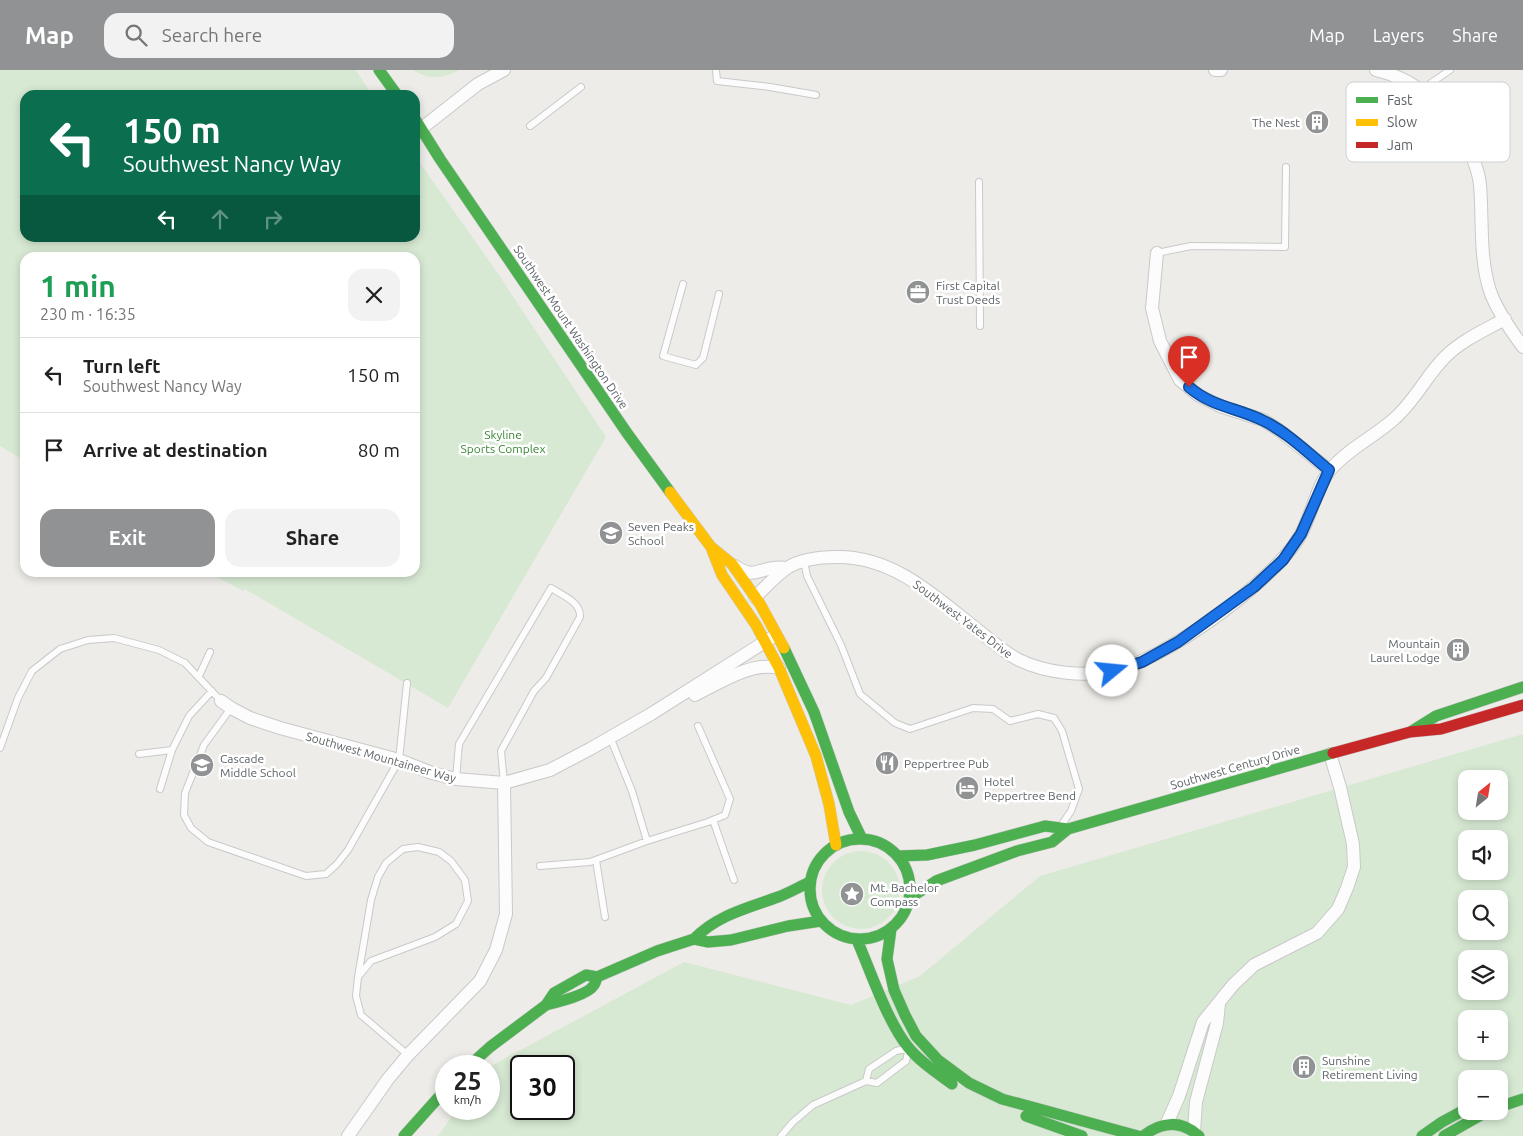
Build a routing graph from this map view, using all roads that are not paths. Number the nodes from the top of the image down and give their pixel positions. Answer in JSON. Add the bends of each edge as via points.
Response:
{"nodes":[{"id":1,"x":379,"y":70,"type":"edge"},
{"id":2,"x":504,"y":70,"type":"edge"},
{"id":3,"x":716,"y":70,"type":"edge"},
{"id":4,"x":1215,"y":70,"type":"edge"},
{"id":5,"x":1221,"y":70,"type":"edge"},
{"id":6,"x":1376,"y":70,"type":"edge"},
{"id":7,"x":1450,"y":70,"type":"edge"},
{"id":8,"x":1405,"y":82,"type":"edge"},
{"id":9,"x":1431,"y":82,"type":"edge"},
{"id":10,"x":582,"y":87,"type":"dead end"},
{"id":11,"x":394,"y":90,"type":"edge"},
{"id":12,"x":816,"y":95,"type":"dead end"},
{"id":13,"x":420,"y":123,"type":"edge"},
{"id":14,"x":530,"y":126,"type":"dead end"},
{"id":15,"x":420,"y":127,"type":"edge"},
{"id":16,"x":1474,"y":162,"type":"edge"},
{"id":17,"x":1286,"y":167,"type":"dead end"},
{"id":18,"x":979,"y":182,"type":"dead end"},
{"id":19,"x":1156,"y":253,"type":"joint"},
{"id":20,"x":683,"y":284,"type":"dead end"},
{"id":21,"x":719,"y":294,"type":"dead end"},
{"id":22,"x":1505,"y":319,"type":"junction"},
{"id":23,"x":980,"y":326,"type":"dead end"},
{"id":24,"x":1523,"y":347,"type":"edge"},
{"id":25,"x":1329,"y":470,"type":"junction"},
{"id":26,"x":711,"y":547,"type":"junction"},
{"id":27,"x":804,"y":561,"type":"junction"},
{"id":28,"x":732,"y":564,"type":"junction"},
{"id":29,"x":787,"y":568,"type":"junction"},
{"id":30,"x":755,"y":597,"type":"junction"},
{"id":31,"x":777,"y":634,"type":"junction"},
{"id":32,"x":764,"y":642,"type":"junction"},
{"id":33,"x":210,"y":652,"type":"dead end"},
{"id":34,"x":780,"y":668,"type":"junction"},
{"id":35,"x":199,"y":676,"type":"junction"},
{"id":36,"x":407,"y":683,"type":"dead end"},
{"id":37,"x":1523,"y":687,"type":"edge"},
{"id":38,"x":212,"y":691,"type":"junction"},
{"id":39,"x":226,"y":705,"type":"junction"},
{"id":40,"x":1523,"y":705,"type":"edge"},
{"id":41,"x":652,"y":714,"type":"junction"},
{"id":42,"x":698,"y":726,"type":"dead end"},
{"id":43,"x":1410,"y":732,"type":"junction"},
{"id":44,"x":610,"y":738,"type":"junction"},
{"id":45,"x":0,"y":748,"type":"edge"},
{"id":46,"x":172,"y":750,"type":"junction"},
{"id":47,"x":139,"y":754,"type":"dead end"},
{"id":48,"x":1330,"y":754,"type":"junction"},
{"id":49,"x":399,"y":760,"type":"junction"},
{"id":50,"x":456,"y":779,"type":"junction"},
{"id":51,"x":504,"y":783,"type":"junction"},
{"id":52,"x":160,"y":789,"type":"dead end"},
{"id":53,"x":713,"y":820,"type":"junction"},
{"id":54,"x":1064,"y":829,"type":"junction"},
{"id":55,"x":862,"y":839,"type":"junction"},
{"id":56,"x":647,"y":841,"type":"junction"},
{"id":57,"x":836,"y":845,"type":"junction"},
{"id":58,"x":898,"y":856,"type":"junction"},
{"id":59,"x":596,"y":860,"type":"junction"},
{"id":60,"x":540,"y":866,"type":"dead end"},
{"id":61,"x":734,"y":880,"type":"dead end"},
{"id":62,"x":810,"y":882,"type":"junction"},
{"id":63,"x":910,"y":898,"type":"junction"},
{"id":64,"x":605,"y":917,"type":"dead end"},
{"id":65,"x":821,"y":921,"type":"junction"},
{"id":66,"x":891,"y":929,"type":"junction"},
{"id":67,"x":694,"y":939,"type":"junction"},
{"id":68,"x":857,"y":940,"type":"junction"},
{"id":69,"x":358,"y":977,"type":"junction"},
{"id":70,"x":1219,"y":1004,"type":"junction"},
{"id":71,"x":909,"y":1048,"type":"junction"},
{"id":72,"x":408,"y":1054,"type":"junction"},
{"id":73,"x":481,"y":1055,"type":"edge"},
{"id":74,"x":866,"y":1081,"type":"junction"},
{"id":75,"x":1523,"y":1098,"type":"edge"},
{"id":76,"x":435,"y":1100,"type":"edge"},
{"id":77,"x":1508,"y":1104,"type":"edge"},
{"id":78,"x":1458,"y":1113,"type":"edge"},
{"id":79,"x":1472,"y":1120,"type":"edge"},
{"id":80,"x":1167,"y":1123,"type":"junction"},
{"id":81,"x":1197,"y":1133,"type":"edge"},
{"id":82,"x":348,"y":1136,"type":"edge"},
{"id":83,"x":404,"y":1136,"type":"edge"},
{"id":84,"x":782,"y":1136,"type":"edge"},
{"id":85,"x":1082,"y":1136,"type":"edge"},
{"id":86,"x":1138,"y":1136,"type":"edge"},
{"id":87,"x":1143,"y":1136,"type":"edge"},
{"id":88,"x":1422,"y":1136,"type":"edge"},
{"id":89,"x":1444,"y":1136,"type":"edge"}],
"edges":[{"from":1,"to":11,"type":"main road"},
{"from":2,"to":13,"type":"street"},
{"from":3,"to":12,"type":"lane","via":[[717,81]]},
{"from":4,"to":5,"type":"street"},
{"from":6,"to":8,"type":"street"},
{"from":7,"to":9,"type":"lane"},
{"from":10,"to":14,"type":"lane"},
{"from":15,"to":26,"type":"main road","name":"Southwest Mount Washington Drive","via":[[632,441]]},
{"from":16,"to":22,"type":"street","via":[[1480,183],[1484,264],[1490,292]]},
{"from":17,"to":19,"type":"lane","via":[[1285,247],[1191,246]]},
{"from":18,"to":23,"type":"lane"},
{"from":19,"to":25,"type":"street","via":[[1152,308],[1160,341],[1180,380],[1198,395],[1279,430]]},
{"from":20,"to":21,"type":"lane","via":[[663,356],[696,365],[703,358]]},
{"from":22,"to":24,"type":"street"},
{"from":22,"to":25,"type":"street","name":"Southwest Yates Drive","via":[[1459,344],[1443,358],[1407,407]]},
{"from":25,"to":27,"type":"street","name":"Southwest Yates Drive","via":[[1301,534],[1283,560],[1254,587],[1178,642],[1142,662],[1112,671],[1063,673],[1019,660],[891,567],[848,556]]},
{"from":26,"to":28,"type":"main road","name":"Southwest Mount Washington Drive"},
{"from":26,"to":32,"type":"main road","name":"Southwest Mount Washington Drive","via":[[722,576]]},
{"from":27,"to":29,"type":"street","name":"Southwest Yates Drive"},
{"from":27,"to":54,"type":"lane","via":[[807,576],[841,645],[860,694],[895,723],[910,729],[973,708],[993,709],[1010,721],[1038,714],[1054,718],[1062,731],[1079,789]]},
{"from":28,"to":29,"type":"street","name":"Southwest Yates Drive","via":[[754,574]]},
{"from":28,"to":30,"type":"main road","name":"Southwest Mount Washington Drive"},
{"from":29,"to":30,"type":"street","name":"Southwest Yates Drive"},
{"from":30,"to":31,"type":"main road","name":"Southwest Mount Washington Drive"},
{"from":31,"to":32,"type":"street","name":"Southwest Mountaineer Way"},
{"from":31,"to":55,"type":"main road","name":"Southwest Mount Washington Drive","via":[[814,712],[849,812]]},
{"from":32,"to":34,"type":"main road","name":"Southwest Mount Washington Drive"},
{"from":32,"to":41,"type":"street","name":"Southwest Mountaineer Way"},
{"from":33,"to":35,"type":"lane"},
{"from":34,"to":41,"type":"street","name":"Southwest Mountaineer Way","via":[[752,668]]},
{"from":34,"to":57,"type":"main road","name":"Southwest Mount Washington Drive","via":[[816,756],[830,804]]},
{"from":35,"to":38,"type":"lane"},
{"from":35,"to":45,"type":"lane","via":[[185,663],[159,650],[114,638],[88,640],[60,649],[32,671],[18,698]]},
{"from":36,"to":49,"type":"lane"},
{"from":37,"to":43,"type":"main road","name":"Southwest Century Drive","via":[[1436,716]]},
{"from":38,"to":39,"type":"lane"},
{"from":38,"to":46,"type":"lane","via":[[189,716]]},
{"from":39,"to":49,"type":"street","name":"Southwest Mountaineer Way","via":[[250,718],[280,728]]},
{"from":39,"to":49,"type":"lane","via":[[204,745],[185,793],[184,815],[191,828],[208,842],[306,876],[326,874],[337,864]]},
{"from":40,"to":43,"type":"main road","name":"Southwest Century Drive","via":[[1441,729]]},
{"from":41,"to":44,"type":"street","name":"Southwest Mountaineer Way"},
{"from":42,"to":53,"type":"lane","via":[[730,799],[725,815]]},
{"from":43,"to":48,"type":"main road","name":"Southwest Century Drive"},
{"from":44,"to":51,"type":"street","name":"Southwest Mountaineer Way","via":[[550,770]]},
{"from":44,"to":56,"type":"lane","via":[[632,791]]},
{"from":46,"to":47,"type":"lane"},
{"from":46,"to":52,"type":"lane"},
{"from":48,"to":54,"type":"main road","name":"Southwest Century Drive"},
{"from":48,"to":70,"type":"street","via":[[1353,844],[1354,867],[1338,909],[1318,933],[1254,965]]},
{"from":49,"to":50,"type":"street","name":"Southwest Mountaineer Way"},
{"from":50,"to":51,"type":"street","name":"Southwest Mountaineer Way"},
{"from":50,"to":51,"type":"lane","via":[[459,744],[551,588],[577,606],[580,617],[501,751]]},
{"from":51,"to":72,"type":"street","via":[[506,914],[496,950],[480,981]]},
{"from":53,"to":56,"type":"lane"},
{"from":53,"to":61,"type":"lane"},
{"from":54,"to":58,"type":"main road","name":"Southwest Century Drive","via":[[1046,826],[927,855]]},
{"from":54,"to":63,"type":"main road","name":"Southwest Century Drive","via":[[1052,842],[1017,851],[936,881]]},
{"from":55,"to":57,"type":"main road"},
{"from":55,"to":58,"type":"main road","via":[[881,844]]},
{"from":56,"to":59,"type":"lane"},
{"from":57,"to":62,"type":"main road","via":[[823,854],[814,867]]},
{"from":58,"to":63,"type":"main road","via":[[906,868]]},
{"from":59,"to":60,"type":"lane"},
{"from":59,"to":64,"type":"lane"},
{"from":62,"to":65,"type":"main road","via":[[813,909]]},
{"from":62,"to":67,"type":"main road","via":[[716,922],[702,929]]},
{"from":63,"to":66,"type":"main road","via":[[900,920]]},
{"from":65,"to":67,"type":"main road","via":[[731,940],[708,942]]},
{"from":65,"to":68,"type":"main road","via":[[831,931]]},
{"from":66,"to":68,"type":"main road","via":[[869,939]]},
{"from":66,"to":86,"type":"main road","via":[[887,960],[894,990],[920,1042],[946,1066],[978,1088],[1002,1099]]},
{"from":67,"to":73,"type":"main road","via":[[656,951],[597,977],[594,986],[561,1003],[546,1005]]},
{"from":68,"to":71,"type":"main road","via":[[896,1030]]},
{"from":69,"to":69,"type":"lane","via":[[371,961],[435,937],[456,924],[468,901],[465,880],[451,861],[439,852],[418,846],[403,849],[386,863],[371,900]]},
{"from":69,"to":72,"type":"lane","via":[[356,996],[361,1015]]},
{"from":70,"to":80,"type":"street","via":[[1203,1022]]},
{"from":70,"to":81,"type":"street","via":[[1196,1102]]},
{"from":71,"to":74,"type":"lane","via":[[896,1051],[869,1069]]},
{"from":71,"to":74,"type":"lane","via":[[906,1061],[896,1069],[877,1083]]},
{"from":71,"to":85,"type":"main road","via":[[963,1092]]},
{"from":72,"to":82,"type":"street"},
{"from":74,"to":84,"type":"lane","via":[[813,1105]]},
{"from":75,"to":77,"type":"main road"},
{"from":76,"to":83,"type":"main road"},
{"from":78,"to":88,"type":"main road"},
{"from":79,"to":89,"type":"main road"},
{"from":80,"to":81,"type":"main road","via":[[1176,1123]]},
{"from":80,"to":87,"type":"main road","via":[[1157,1125]]}]}
